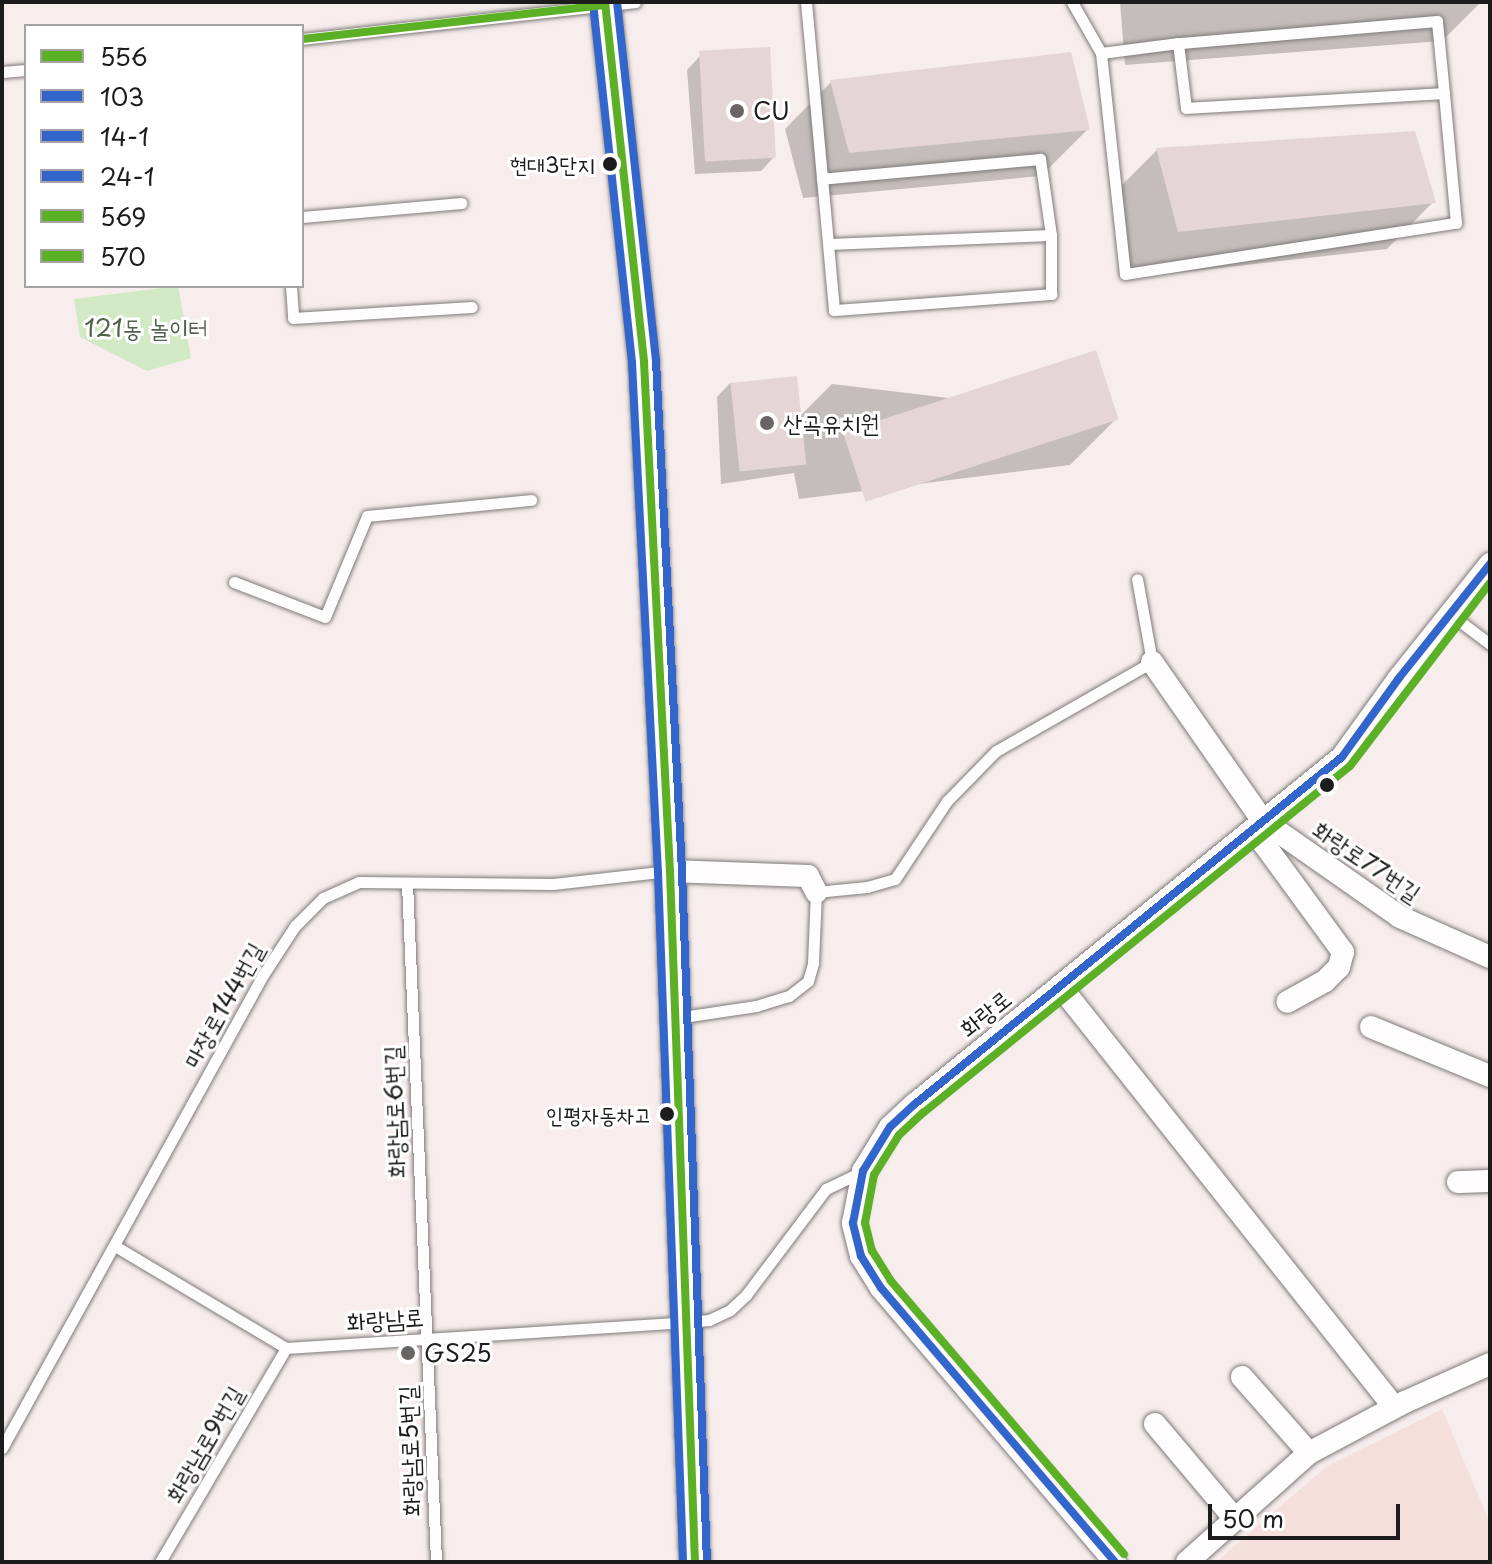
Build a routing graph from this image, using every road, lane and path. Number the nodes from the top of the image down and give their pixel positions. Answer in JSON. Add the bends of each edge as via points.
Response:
{"nodes":[{"id":1,"x":806,"y":2,"type":"edge"},
{"id":2,"x":1072,"y":2,"type":"edge"},
{"id":3,"x":615,"y":3,"type":"edge"},
{"id":4,"x":304,"y":39,"type":"edge"},
{"id":5,"x":1178,"y":43,"type":"junction"},
{"id":6,"x":1101,"y":53,"type":"junction"},
{"id":7,"x":24,"y":70,"type":"edge"},
{"id":8,"x":2,"y":72,"type":"edge"},
{"id":9,"x":1444,"y":93,"type":"junction"},
{"id":10,"x":822,"y":179,"type":"junction"},
{"id":11,"x":461,"y":203,"type":"dead end"},
{"id":12,"x":304,"y":217,"type":"edge"},
{"id":13,"x":1051,"y":235,"type":"junction"},
{"id":14,"x":828,"y":244,"type":"junction"},
{"id":15,"x":291,"y":288,"type":"edge"},
{"id":16,"x":472,"y":307,"type":"dead end"},
{"id":17,"x":531,"y":500,"type":"dead end"},
{"id":18,"x":1490,"y":564,"type":"edge"},
{"id":19,"x":1137,"y":579,"type":"dead end"},
{"id":20,"x":234,"y":582,"type":"dead end"},
{"id":21,"x":1450,"y":614,"type":"junction"},
{"id":22,"x":1490,"y":644,"type":"edge"},
{"id":23,"x":1152,"y":662,"type":"junction"},
{"id":24,"x":1263,"y":821,"type":"junction"},
{"id":25,"x":670,"y":871,"type":"junction"},
{"id":26,"x":407,"y":883,"type":"junction"},
{"id":27,"x":816,"y":892,"type":"junction"},
{"id":28,"x":1488,"y":952,"type":"edge"},
{"id":29,"x":1060,"y":986,"type":"junction"},
{"id":30,"x":1287,"y":1002,"type":"dead end"},
{"id":31,"x":675,"y":1018,"type":"junction"},
{"id":32,"x":1371,"y":1027,"type":"dead end"},
{"id":33,"x":1490,"y":1076,"type":"edge"},
{"id":34,"x":863,"y":1171,"type":"junction"},
{"id":35,"x":1490,"y":1181,"type":"edge"},
{"id":36,"x":1458,"y":1182,"type":"dead end"},
{"id":37,"x":115,"y":1246,"type":"junction"},
{"id":38,"x":686,"y":1322,"type":"junction"},
{"id":39,"x":426,"y":1339,"type":"junction"},
{"id":40,"x":286,"y":1348,"type":"junction"},
{"id":41,"x":1490,"y":1364,"type":"edge"},
{"id":42,"x":1242,"y":1377,"type":"dead end"},
{"id":43,"x":1394,"y":1407,"type":"junction"},
{"id":44,"x":1155,"y":1424,"type":"dead end"},
{"id":45,"x":2,"y":1448,"type":"edge"},
{"id":46,"x":1309,"y":1453,"type":"junction"},
{"id":47,"x":1235,"y":1519,"type":"junction"},
{"id":48,"x":160,"y":1562,"type":"edge"},
{"id":49,"x":436,"y":1562,"type":"edge"},
{"id":50,"x":695,"y":1562,"type":"edge"},
{"id":51,"x":1115,"y":1562,"type":"edge"},
{"id":52,"x":1187,"y":1562,"type":"edge"}],
"edges":[{"from":1,"to":10,"type":"lane"},
{"from":2,"to":6,"type":"lane"},
{"from":3,"to":4,"type":"lane"},
{"from":3,"to":25,"type":"main road","via":[[644,362]]},
{"from":5,"to":6,"type":"lane"},
{"from":5,"to":9,"type":"lane","via":[[1186,108]]},
{"from":5,"to":9,"type":"lane","via":[[1437,21]]},
{"from":6,"to":9,"type":"lane","via":[[1125,274],[1456,223]]},
{"from":7,"to":8,"type":"lane"},
{"from":10,"to":13,"type":"lane","via":[[1040,159]]},
{"from":10,"to":14,"type":"lane"},
{"from":11,"to":12,"type":"lane"},
{"from":13,"to":14,"type":"lane"},
{"from":13,"to":14,"type":"lane","via":[[1051,294],[834,310]]},
{"from":15,"to":16,"type":"lane","via":[[293,318]]},
{"from":17,"to":20,"type":"lane","via":[[367,516],[325,617]]},
{"from":18,"to":21,"type":"street","name":"화랑로"},
{"from":19,"to":23,"type":"lane"},
{"from":21,"to":22,"type":"lane"},
{"from":21,"to":24,"type":"street","name":"화랑로","via":[[1342,757]]},
{"from":23,"to":24,"type":"street"},
{"from":23,"to":27,"type":"lane","via":[[996,751],[947,801],[895,879]]},
{"from":24,"to":28,"type":"street","name":"화랑로77번길","via":[[1400,917]]},
{"from":24,"to":29,"type":"street","name":"화랑로"},
{"from":24,"to":30,"type":"street","via":[[1264,844],[1343,952],[1339,967],[1325,981]]},
{"from":25,"to":26,"type":"lane","name":"마장로144번길","via":[[553,884]]},
{"from":25,"to":27,"type":"street","via":[[808,876]]},
{"from":25,"to":31,"type":"main road"},
{"from":26,"to":37,"type":"lane","name":"마장로144번길","via":[[359,882],[323,898],[295,926]]},
{"from":26,"to":39,"type":"lane","name":"화랑남로6번길"},
{"from":27,"to":31,"type":"lane","via":[[816,943],[808,981],[789,996],[756,1006]]},
{"from":29,"to":34,"type":"street","name":"화랑로","via":[[890,1127]]},
{"from":29,"to":43,"type":"street"},
{"from":31,"to":38,"type":"main road"},
{"from":32,"to":33,"type":"street"},
{"from":34,"to":38,"type":"lane","name":"화랑남로","via":[[826,1189],[730,1310],[709,1320]]},
{"from":34,"to":51,"type":"street","name":"화랑로","via":[[853,1223],[861,1256],[874,1278]]},
{"from":35,"to":36,"type":"street"},
{"from":37,"to":40,"type":"lane"},
{"from":37,"to":45,"type":"lane","name":"마장로144번길"},
{"from":38,"to":39,"type":"lane","name":"화랑남로"},
{"from":38,"to":50,"type":"main road"},
{"from":39,"to":40,"type":"lane","name":"화랑남로"},
{"from":39,"to":49,"type":"lane","name":"화랑남로5번길"},
{"from":40,"to":48,"type":"lane","name":"화랑남로9번길"},
{"from":41,"to":43,"type":"street"},
{"from":42,"to":46,"type":"street"},
{"from":43,"to":46,"type":"street"},
{"from":44,"to":47,"type":"street"},
{"from":46,"to":47,"type":"street"},
{"from":47,"to":52,"type":"street"}]}
